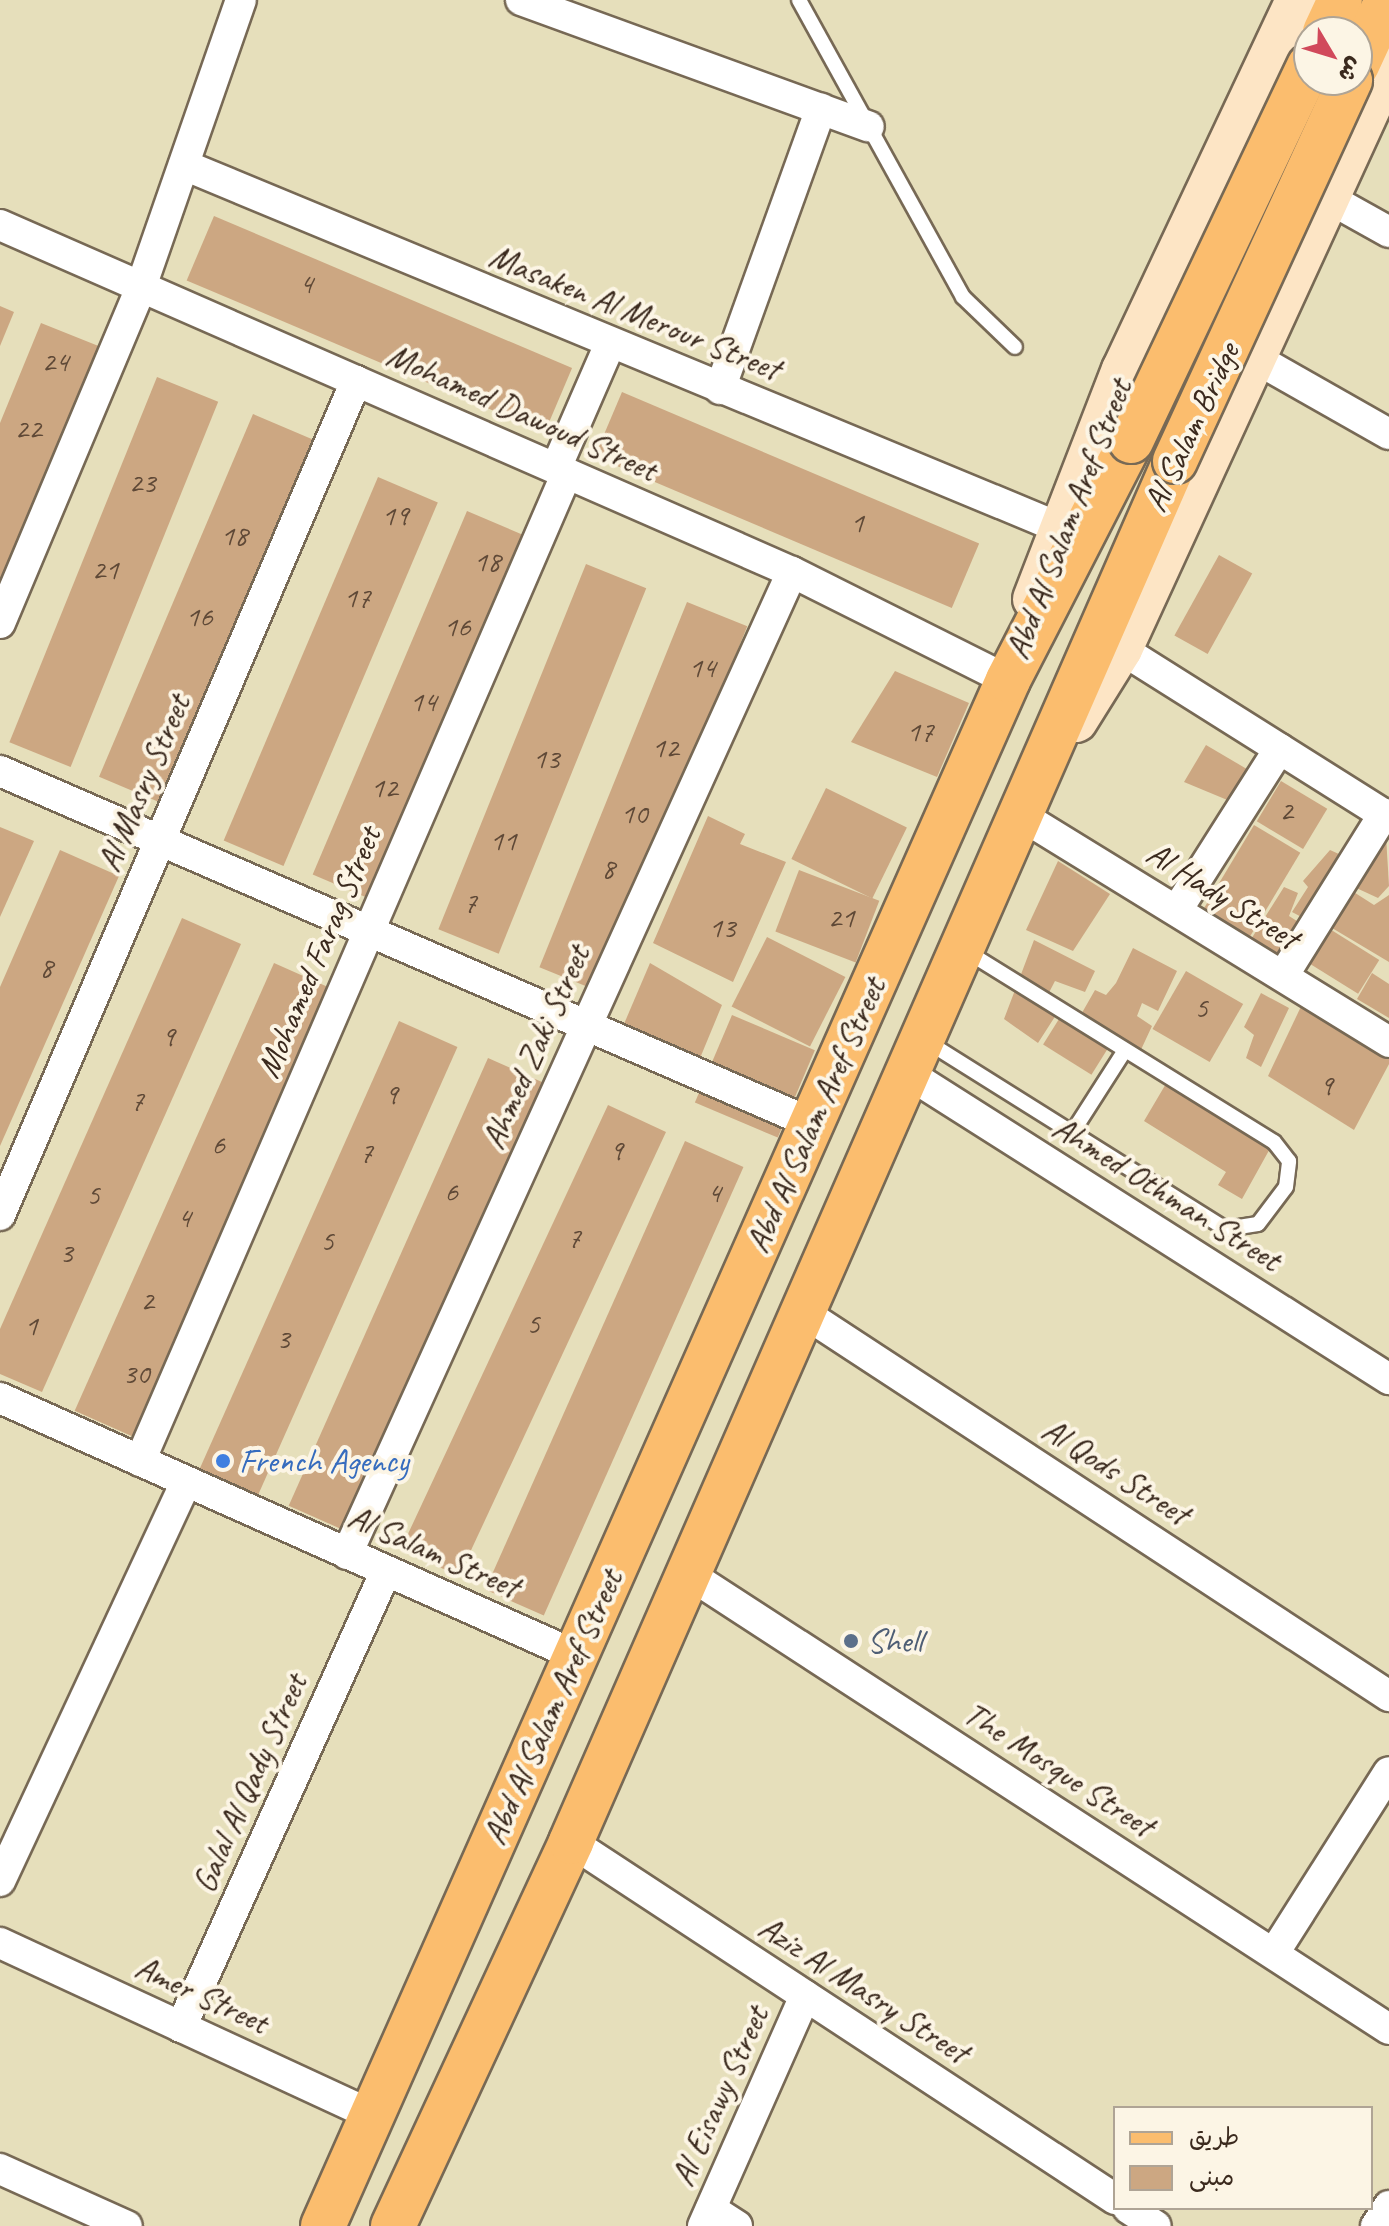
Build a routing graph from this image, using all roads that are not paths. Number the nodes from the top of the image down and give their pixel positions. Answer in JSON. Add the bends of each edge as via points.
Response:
{"nodes":[{"id":1,"x":241,"y":0,"type":"edge"},
{"id":2,"x":521,"y":0,"type":"edge"},
{"id":3,"x":1297,"y":0,"type":"edge"},
{"id":4,"x":1387,"y":0,"type":"edge"},
{"id":5,"x":803,"y":1,"type":"edge"},
{"id":6,"x":1373,"y":30,"type":"edge"},
{"id":7,"x":1389,"y":65,"type":"edge"},
{"id":8,"x":1295,"y":96,"type":"edge"},
{"id":9,"x":1343,"y":96,"type":"edge"},
{"id":10,"x":821,"y":109,"type":"junction"},
{"id":11,"x":869,"y":127,"type":"junction"},
{"id":12,"x":184,"y":165,"type":"junction"},
{"id":13,"x":1328,"y":198,"type":"junction"},
{"id":14,"x":0,"y":225,"type":"edge"},
{"id":15,"x":1389,"y":232,"type":"edge"},
{"id":16,"x":141,"y":287,"type":"junction"},
{"id":17,"x":610,"y":344,"type":"junction"},
{"id":18,"x":1015,"y":347,"type":"dead end"},
{"id":19,"x":1255,"y":358,"type":"junction"},
{"id":20,"x":1123,"y":370,"type":"junction"},
{"id":21,"x":356,"y":381,"type":"junction"},
{"id":22,"x":720,"y":389,"type":"junction"},
{"id":23,"x":1227,"y":420,"type":"junction"},
{"id":24,"x":1389,"y":434,"type":"edge"},
{"id":25,"x":562,"y":471,"type":"junction"},
{"id":26,"x":1058,"y":527,"type":"junction"},
{"id":27,"x":792,"y":572,"type":"junction"},
{"id":28,"x":0,"y":623,"type":"edge"},
{"id":29,"x":1121,"y":649,"type":"junction"},
{"id":30,"x":1008,"y":680,"type":"junction"},
{"id":31,"x":1279,"y":749,"type":"junction"},
{"id":32,"x":0,"y":771,"type":"edge"},
{"id":33,"x":1026,"y":795,"type":"junction"},
{"id":34,"x":1386,"y":816,"type":"edge"},
{"id":35,"x":160,"y":840,"type":"junction"},
{"id":36,"x":1177,"y":910,"type":"junction"},
{"id":37,"x":369,"y":931,"type":"junction"},
{"id":38,"x":959,"y":946,"type":"junction"},
{"id":39,"x":1283,"y":976,"type":"junction"},
{"id":40,"x":586,"y":1025,"type":"junction"},
{"id":41,"x":1389,"y":1042,"type":"edge"},
{"id":42,"x":1125,"y":1050,"type":"junction"},
{"id":43,"x":911,"y":1054,"type":"junction"},
{"id":44,"x":811,"y":1123,"type":"junction"},
{"id":45,"x":1072,"y":1133,"type":"junction"},
{"id":46,"x":0,"y":1215,"type":"edge"},
{"id":47,"x":801,"y":1311,"type":"junction"},
{"id":48,"x":1389,"y":1379,"type":"edge"},
{"id":49,"x":0,"y":1398,"type":"edge"},
{"id":50,"x":140,"y":1461,"type":"junction"},
{"id":51,"x":186,"y":1482,"type":"junction"},
{"id":52,"x":347,"y":1554,"type":"junction"},
{"id":53,"x":386,"y":1571,"type":"junction"},
{"id":54,"x":687,"y":1573,"type":"junction"},
{"id":55,"x":575,"y":1655,"type":"junction"},
{"id":56,"x":1389,"y":1696,"type":"edge"},
{"id":57,"x":1389,"y":1772,"type":"edge"},
{"id":58,"x":571,"y":1842,"type":"junction"},
{"id":59,"x":0,"y":1881,"type":"edge"},
{"id":60,"x":0,"y":1943,"type":"edge"},
{"id":61,"x":1274,"y":1953,"type":"junction"},
{"id":62,"x":805,"y":1996,"type":"junction"},
{"id":63,"x":181,"y":2027,"type":"junction"},
{"id":64,"x":1389,"y":2029,"type":"edge"},
{"id":65,"x":372,"y":2115,"type":"junction"},
{"id":66,"x":0,"y":2169,"type":"edge"},
{"id":67,"x":1113,"y":2198,"type":"edge"},
{"id":68,"x":1389,"y":2206,"type":"edge"},
{"id":69,"x":1131,"y":2210,"type":"edge"},
{"id":70,"x":707,"y":2218,"type":"edge"},
{"id":71,"x":127,"y":2226,"type":"edge"},
{"id":72,"x":323,"y":2226,"type":"edge"},
{"id":73,"x":393,"y":2226,"type":"edge"},
{"id":74,"x":737,"y":2226,"type":"edge"},
{"id":75,"x":1156,"y":2226,"type":"edge"},
{"id":76,"x":1376,"y":2226,"type":"edge"}],
"edges":[{"from":1,"to":12,"type":"street"},
{"from":2,"to":10,"type":"street"},
{"from":3,"to":20,"type":"main road","name":"Abd Al Salam Aref Street"},
{"from":4,"to":6,"type":"main road"},
{"from":5,"to":11,"type":"lane"},
{"from":7,"to":13,"type":"main road","name":"Abd Al Salam Aref Street"},
{"from":8,"to":30,"type":"main road","name":"Al Salam Bridge","bridge":true,"via":[[1131,441]]},
{"from":9,"to":33,"type":"main road","name":"Al Salam Bridge","bridge":true},
{"from":10,"to":11,"type":"street"},
{"from":10,"to":22,"type":"street"},
{"from":11,"to":18,"type":"lane","via":[[963,297]]},
{"from":12,"to":16,"type":"street"},
{"from":12,"to":17,"type":"street","name":"Masaken Al Merour Street"},
{"from":13,"to":15,"type":"street"},
{"from":13,"to":19,"type":"main road","name":"Abd Al Salam Aref Street"},
{"from":14,"to":16,"type":"street","name":"Mohamed Dawoud Street"},
{"from":16,"to":21,"type":"street","name":"Mohamed Dawoud Street"},
{"from":16,"to":28,"type":"street"},
{"from":17,"to":22,"type":"street","name":"Masaken Al Merour Street"},
{"from":17,"to":25,"type":"street","name":"Mohamed Farag Street"},
{"from":19,"to":23,"type":"main road","name":"Abd Al Salam Aref Street"},
{"from":19,"to":24,"type":"street"},
{"from":20,"to":23,"type":"main road"},
{"from":20,"to":26,"type":"main road","name":"Abd Al Salam Aref Street"},
{"from":21,"to":25,"type":"street","name":"Mohamed Dawoud Street"},
{"from":21,"to":35,"type":"street","name":"Al Masry Street"},
{"from":22,"to":26,"type":"street","name":"Masaken Al Merour Street"},
{"from":23,"to":29,"type":"main road","name":"Abd Al Salam Aref Street"},
{"from":25,"to":27,"type":"street","name":"Mohamed Dawoud Street"},
{"from":25,"to":37,"type":"street","name":"Mohamed Farag Street"},
{"from":26,"to":30,"type":"main road","name":"Abd Al Salam Aref Street"},
{"from":27,"to":30,"type":"street","name":"Mohamed Dawoud Street"},
{"from":27,"to":40,"type":"street","name":"Ahmed Zaki Street"},
{"from":29,"to":31,"type":"street"},
{"from":29,"to":33,"type":"main road","name":"Abd Al Salam Aref Street"},
{"from":30,"to":44,"type":"main road","name":"Abd Al Salam Aref Street"},
{"from":31,"to":34,"type":"street"},
{"from":31,"to":36,"type":"street"},
{"from":32,"to":35,"type":"street"},
{"from":33,"to":36,"type":"street","name":"Al Hady Street"},
{"from":33,"to":38,"type":"main road","name":"Abd Al Salam Aref Street"},
{"from":34,"to":39,"type":"street"},
{"from":35,"to":37,"type":"street"},
{"from":35,"to":46,"type":"street","name":"Al Masry Street"},
{"from":36,"to":39,"type":"street","name":"Al Hady Street"},
{"from":37,"to":40,"type":"street"},
{"from":37,"to":50,"type":"street","name":"Mohamed Farag Street"},
{"from":38,"to":42,"type":"lane"},
{"from":38,"to":43,"type":"main road","name":"Abd Al Salam Aref Street"},
{"from":39,"to":41,"type":"street","name":"Al Hady Street"},
{"from":40,"to":44,"type":"street"},
{"from":40,"to":52,"type":"street","name":"Ahmed Zaki Street"},
{"from":42,"to":45,"type":"lane"},
{"from":42,"to":45,"type":"lane","via":[[1274,1142],[1289,1161],[1286,1187],[1258,1224],[1226,1229]]},
{"from":43,"to":45,"type":"lane"},
{"from":43,"to":47,"type":"main road","name":"Abd Al Salam Aref Street"},
{"from":43,"to":48,"type":"street","name":"Ahmed Othman Street"},
{"from":44,"to":55,"type":"main road","name":"Abd Al Salam Aref Street"},
{"from":47,"to":54,"type":"main road","name":"Abd Al Salam Aref Street"},
{"from":47,"to":56,"type":"street","name":"Al Qods Street"},
{"from":49,"to":50,"type":"street","name":"Al Salam Street"},
{"from":50,"to":51,"type":"street","name":"Al Salam Street"},
{"from":51,"to":52,"type":"street","name":"Al Salam Street"},
{"from":51,"to":59,"type":"street"},
{"from":52,"to":53,"type":"street","name":"Al Salam Street"},
{"from":53,"to":55,"type":"street","name":"Al Salam Street"},
{"from":53,"to":63,"type":"street","name":"Galal Al Qady Street"},
{"from":54,"to":58,"type":"main road","name":"Abd Al Salam Aref Street"},
{"from":54,"to":61,"type":"street","name":"The Mosque Street"},
{"from":55,"to":65,"type":"main road","name":"Abd Al Salam Aref Street"},
{"from":57,"to":61,"type":"street"},
{"from":58,"to":62,"type":"street","name":"Aziz Al Masry Street"},
{"from":58,"to":73,"type":"main road","name":"Abd Al Salam Aref Street"},
{"from":60,"to":63,"type":"street","name":"Amer Street"},
{"from":61,"to":64,"type":"street","name":"The Mosque Street"},
{"from":62,"to":67,"type":"street","name":"Aziz Al Masry Street"},
{"from":62,"to":70,"type":"street","name":"Al Eisawy Street"},
{"from":63,"to":65,"type":"street","name":"Amer Street"},
{"from":65,"to":72,"type":"main road","name":"Abd Al Salam Aref Street"},
{"from":66,"to":71,"type":"street"},
{"from":68,"to":76,"type":"street"},
{"from":69,"to":75,"type":"street"},
{"from":70,"to":74,"type":"street"}]}
